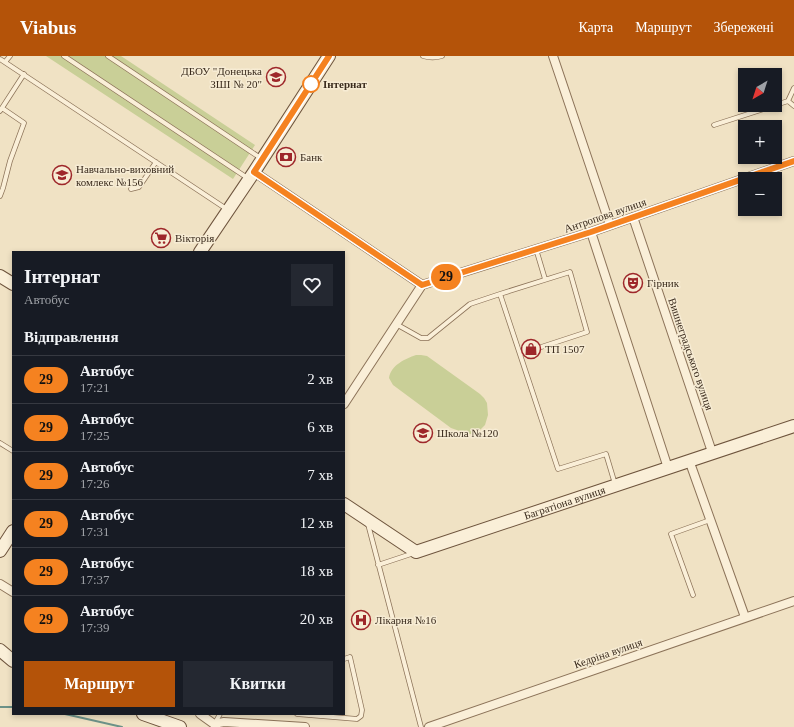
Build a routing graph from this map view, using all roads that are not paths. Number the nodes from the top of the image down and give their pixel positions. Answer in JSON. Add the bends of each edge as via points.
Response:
{"nodes":[{"id":1,"x":10,"y":56,"type":"edge"},
{"id":2,"x":64,"y":56,"type":"edge"},
{"id":3,"x":108,"y":56,"type":"edge"},
{"id":4,"x":329,"y":56,"type":"edge"},
{"id":5,"x":423,"y":56,"type":"edge"},
{"id":6,"x":442,"y":56,"type":"edge"},
{"id":7,"x":553,"y":56,"type":"edge"},
{"id":8,"x":0,"y":59,"type":"edge"},
{"id":9,"x":5,"y":62,"type":"junction"},
{"id":10,"x":24,"y":74,"type":"junction"},
{"id":11,"x":794,"y":88,"type":"edge"},
{"id":12,"x":788,"y":101,"type":"junction"},
{"id":13,"x":794,"y":106,"type":"edge"},
{"id":14,"x":1,"y":109,"type":"edge"},
{"id":15,"x":714,"y":125,"type":"dead end"},
{"id":16,"x":262,"y":159,"type":"junction"},
{"id":17,"x":794,"y":161,"type":"edge"},
{"id":18,"x":156,"y":162,"type":"junction"},
{"id":19,"x":251,"y":175,"type":"junction"},
{"id":20,"x":131,"y":189,"type":"dead end"},
{"id":21,"x":0,"y":196,"type":"edge"},
{"id":22,"x":228,"y":210,"type":"junction"},
{"id":23,"x":633,"y":217,"type":"junction"},
{"id":24,"x":610,"y":225,"type":"junction"},
{"id":25,"x":591,"y":232,"type":"junction"},
{"id":26,"x":536,"y":249,"type":"junction"},
{"id":27,"x":201,"y":251,"type":"edge"},
{"id":28,"x":0,"y":276,"type":"edge"},
{"id":29,"x":545,"y":280,"type":"junction"},
{"id":30,"x":12,"y":283,"type":"edge"},
{"id":31,"x":422,"y":285,"type":"junction"},
{"id":32,"x":500,"y":294,"type":"junction"},
{"id":33,"x":396,"y":324,"type":"junction"},
{"id":34,"x":520,"y":354,"type":"junction"},
{"id":35,"x":345,"y":402,"type":"edge"},
{"id":36,"x":794,"y":426,"type":"edge"},
{"id":37,"x":0,"y":443,"type":"edge"},
{"id":38,"x":12,"y":450,"type":"edge"},
{"id":39,"x":712,"y":452,"type":"junction"},
{"id":40,"x":689,"y":460,"type":"junction"},
{"id":41,"x":668,"y":468,"type":"junction"},
{"id":42,"x":615,"y":485,"type":"junction"},
{"id":43,"x":345,"y":505,"type":"edge"},
{"id":44,"x":367,"y":519,"type":"junction"},
{"id":45,"x":710,"y":520,"type":"junction"},
{"id":46,"x":12,"y":533,"type":"edge"},
{"id":47,"x":0,"y":551,"type":"edge"},
{"id":48,"x":416,"y":552,"type":"junction"},
{"id":49,"x":378,"y":565,"type":"junction"},
{"id":50,"x":0,"y":584,"type":"edge"},
{"id":51,"x":12,"y":591,"type":"edge"},
{"id":52,"x":693,"y":595,"type":"dead end"},
{"id":53,"x":794,"y":601,"type":"edge"},
{"id":54,"x":745,"y":617,"type":"junction"},
{"id":55,"x":0,"y":650,"type":"edge"},
{"id":56,"x":12,"y":659,"type":"edge"},
{"id":57,"x":345,"y":659,"type":"edge"},
{"id":58,"x":146,"y":715,"type":"edge"},
{"id":59,"x":201,"y":715,"type":"edge"},
{"id":60,"x":219,"y":715,"type":"edge"},
{"id":61,"x":309,"y":715,"type":"edge"},
{"id":62,"x":214,"y":725,"type":"edge"},
{"id":63,"x":178,"y":727,"type":"edge"},
{"id":64,"x":305,"y":727,"type":"edge"},
{"id":65,"x":421,"y":727,"type":"edge"},
{"id":66,"x":429,"y":727,"type":"edge"}],
"edges":[{"from":1,"to":9,"type":"lane"},
{"from":2,"to":19,"type":"lane"},
{"from":3,"to":16,"type":"lane"},
{"from":4,"to":16,"type":"street"},
{"from":5,"to":6,"type":"lane"},
{"from":7,"to":24,"type":"street"},
{"from":8,"to":9,"type":"lane"},
{"from":9,"to":10,"type":"lane"},
{"from":10,"to":14,"type":"lane"},
{"from":10,"to":18,"type":"lane"},
{"from":11,"to":12,"type":"lane"},
{"from":12,"to":13,"type":"lane"},
{"from":12,"to":15,"type":"lane"},
{"from":14,"to":21,"type":"lane","via":[[24,123]]},
{"from":16,"to":19,"type":"street"},
{"from":17,"to":23,"type":"street","name":"Антропова вулиця"},
{"from":18,"to":20,"type":"lane","via":[[140,187]]},
{"from":18,"to":22,"type":"lane"},
{"from":19,"to":22,"type":"street"},
{"from":19,"to":31,"type":"street"},
{"from":22,"to":27,"type":"street"},
{"from":23,"to":24,"type":"street","name":"Антропова вулиця"},
{"from":23,"to":39,"type":"street","name":"Вишнеградського вулиця"},
{"from":24,"to":25,"type":"street","name":"Антропова вулиця"},
{"from":25,"to":26,"type":"street","name":"Антропова вулиця"},
{"from":25,"to":41,"type":"street"},
{"from":26,"to":29,"type":"lane"},
{"from":26,"to":31,"type":"street","name":"Антропова вулиця"},
{"from":28,"to":30,"type":"street"},
{"from":29,"to":32,"type":"lane"},
{"from":29,"to":34,"type":"lane","via":[[570,272],[587,332]]},
{"from":31,"to":33,"type":"street"},
{"from":32,"to":33,"type":"lane","via":[[470,304],[428,338],[421,338]]},
{"from":32,"to":34,"type":"lane"},
{"from":33,"to":35,"type":"street"},
{"from":34,"to":42,"type":"lane","via":[[558,469],[606,454]]},
{"from":36,"to":39,"type":"street","name":"Багратіона вулиця"},
{"from":37,"to":38,"type":"lane"},
{"from":39,"to":40,"type":"street","name":"Багратіона вулиця"},
{"from":40,"to":41,"type":"street","name":"Багратіона вулиця"},
{"from":40,"to":45,"type":"street"},
{"from":41,"to":42,"type":"street","name":"Багратіона вулиця"},
{"from":42,"to":48,"type":"street","name":"Багратіона вулиця"},
{"from":43,"to":44,"type":"street"},
{"from":44,"to":48,"type":"street"},
{"from":44,"to":49,"type":"lane"},
{"from":45,"to":52,"type":"lane","via":[[671,534]]},
{"from":45,"to":54,"type":"street"},
{"from":46,"to":47,"type":"street"},
{"from":48,"to":49,"type":"lane"},
{"from":49,"to":65,"type":"lane"},
{"from":50,"to":51,"type":"street"},
{"from":53,"to":54,"type":"street","name":"Кедріна вулиця"},
{"from":54,"to":66,"type":"street","name":"Кедріна вулиця"},
{"from":55,"to":56,"type":"street"},
{"from":57,"to":61,"type":"lane","via":[[350,657],[362,710],[361,716],[357,719]]},
{"from":58,"to":63,"type":"street"},
{"from":59,"to":62,"type":"street"},
{"from":60,"to":62,"type":"lane"},
{"from":62,"to":64,"type":"street","via":[[224,722]]}]}
